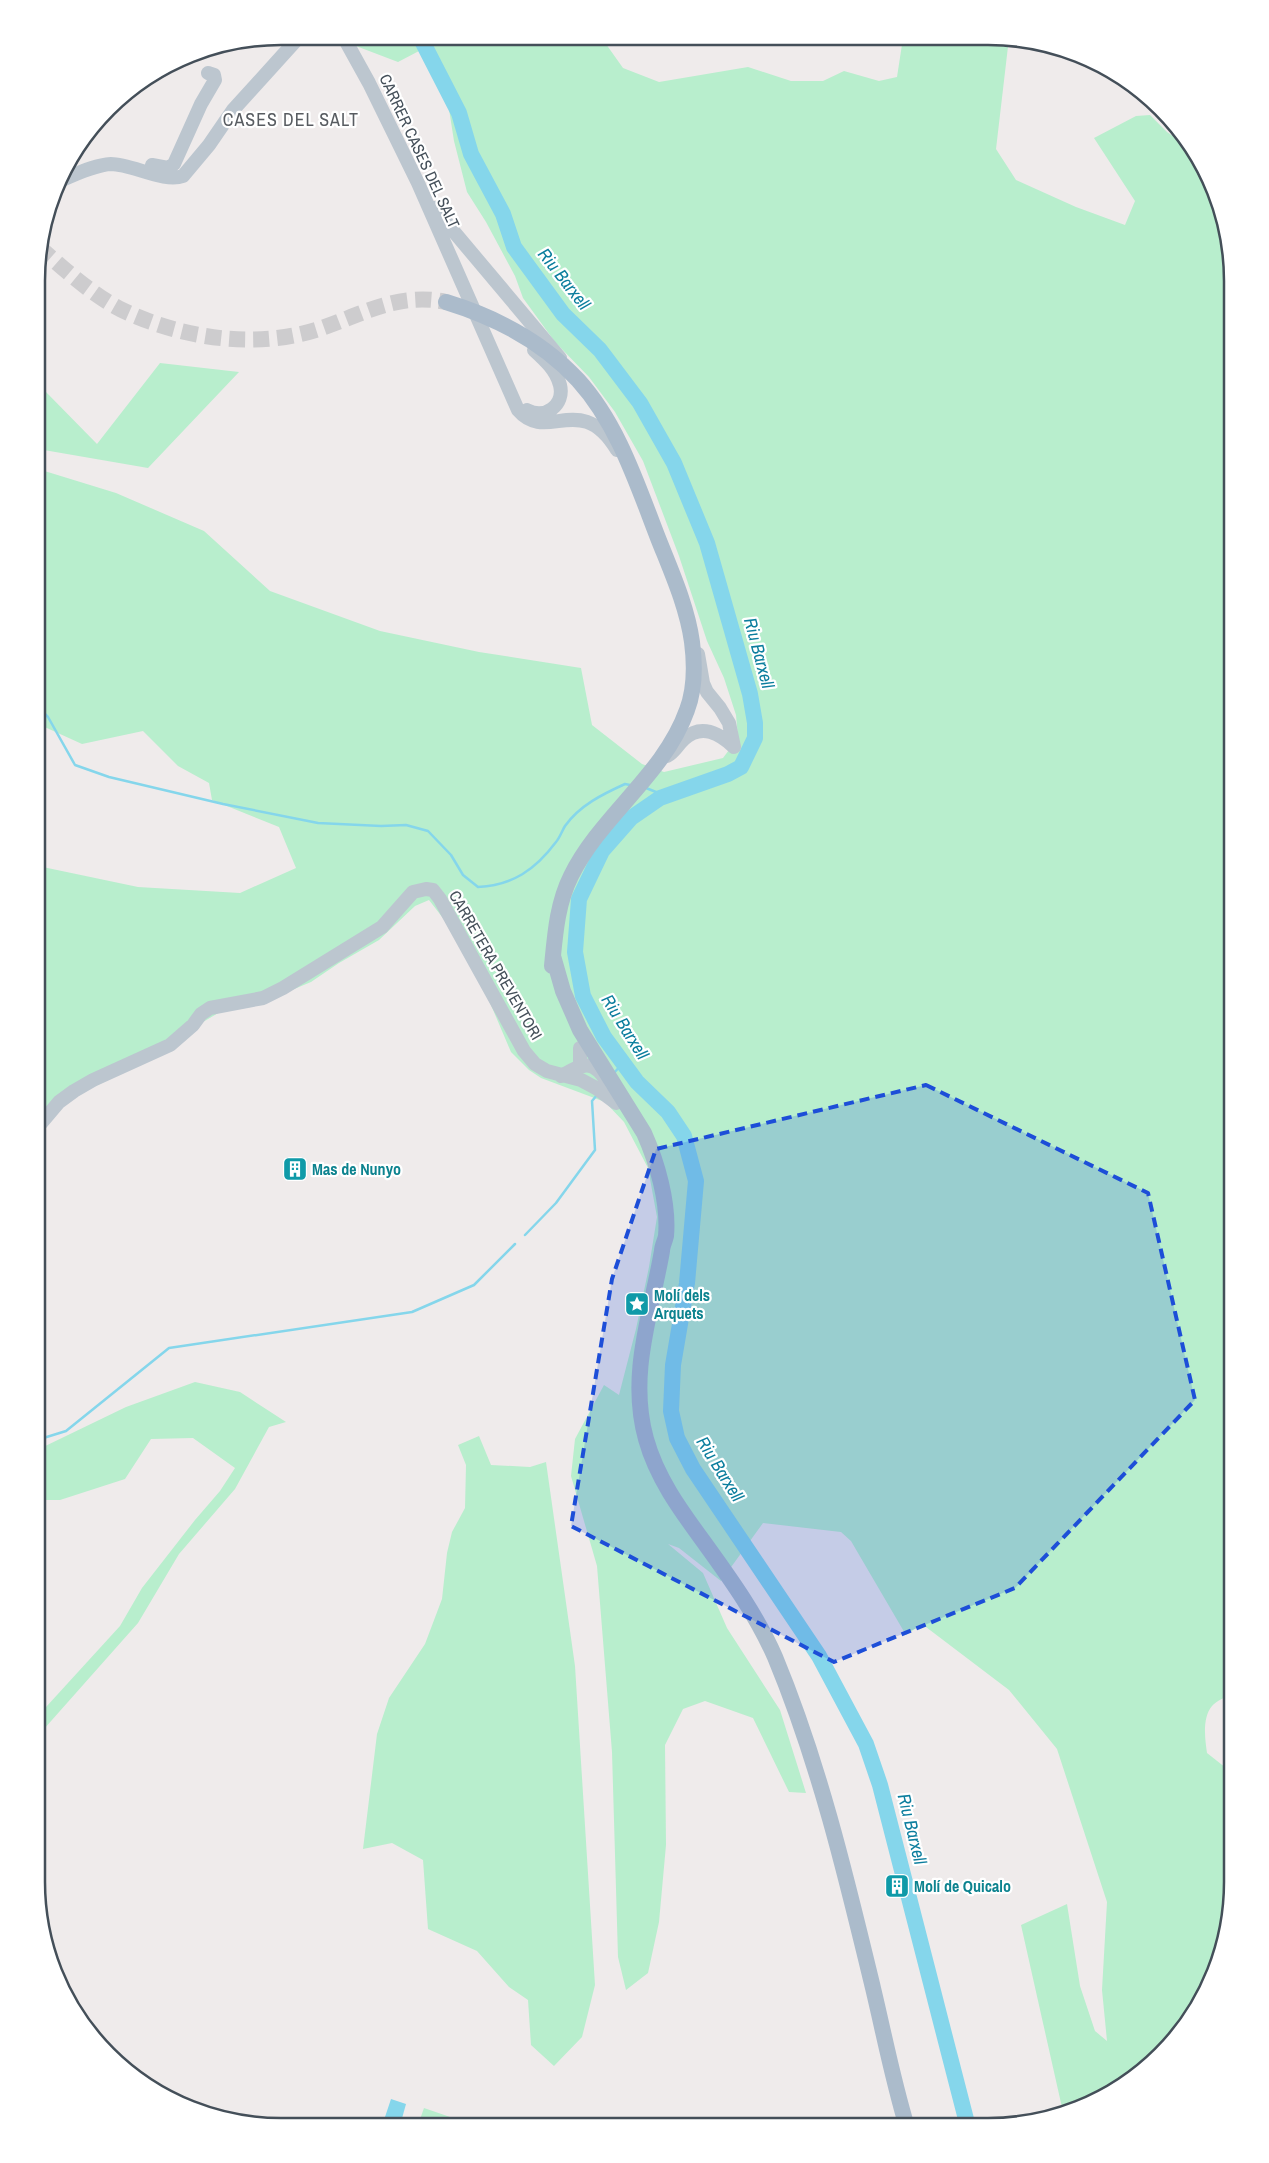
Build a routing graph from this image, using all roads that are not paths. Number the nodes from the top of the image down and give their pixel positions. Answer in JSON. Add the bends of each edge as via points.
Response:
{"nodes":[{"id":1,"x":292,"y":45,"type":"edge"},
{"id":2,"x":348,"y":45,"type":"edge"},
{"id":3,"x":208,"y":73,"type":"dead end"},
{"id":4,"x":102,"y":165,"type":"junction"},
{"id":5,"x":69,"y":177,"type":"edge"},
{"id":6,"x":425,"y":198,"type":"junction"},
{"id":7,"x":446,"y":302,"type":"tunnel mouth"},
{"id":8,"x":512,"y":329,"type":"junction"},
{"id":9,"x":578,"y":380,"type":"junction"},
{"id":10,"x":510,"y":391,"type":"junction"},
{"id":11,"x":637,"y":485,"type":"junction"},
{"id":12,"x":692,"y":641,"type":"junction"},
{"id":13,"x":729,"y":723,"type":"junction"},
{"id":14,"x":714,"y":732,"type":"junction"},
{"id":15,"x":660,"y":759,"type":"junction"},
{"id":16,"x":553,"y":956,"type":"junction"},
{"id":17,"x":580,"y":1030,"type":"junction"},
{"id":18,"x":586,"y":1066,"type":"junction"},
{"id":19,"x":561,"y":1076,"type":"junction"},
{"id":20,"x":581,"y":1080,"type":"junction"},
{"id":21,"x":618,"y":1098,"type":"junction"},
{"id":22,"x":45,"y":1119,"type":"edge"},
{"id":23,"x":905,"y":2118,"type":"edge"}],
"edges":[{"from":1,"to":4,"type":"street","via":[[233,110],[210,146],[183,176],[171,178],[120,165]]},
{"from":2,"to":6,"type":"street","name":"CARRER CASES DEL SALT"},
{"from":3,"to":4,"type":"street","via":[[214,75],[215,80],[172,167],[117,158]]},
{"from":4,"to":5,"type":"street"},
{"from":6,"to":9,"type":"street"},
{"from":6,"to":10,"type":"street","name":"CARRER CASES DEL SALT"},
{"from":7,"to":8,"type":"main road"},
{"from":8,"to":9,"type":"main road","via":[[549,354]]},
{"from":8,"to":10,"type":"street","via":[[552,369],[560,385],[561,397],[549,411],[537,414],[527,410]]},
{"from":9,"to":11,"type":"main road","via":[[612,429]]},
{"from":10,"to":11,"type":"street","via":[[518,410],[530,421],[546,423],[577,419],[597,426],[611,441]]},
{"from":11,"to":12,"type":"main road","via":[[678,591]]},
{"from":12,"to":13,"type":"street","via":[[705,688]]},
{"from":12,"to":15,"type":"main road","via":[[694,672],[691,699],[675,737]]},
{"from":13,"to":14,"type":"street"},
{"from":13,"to":14,"type":"street","via":[[734,747]]},
{"from":14,"to":15,"type":"street","via":[[693,733],[673,753]]},
{"from":15,"to":16,"type":"main road","via":[[594,840],[571,876],[558,916]]},
{"from":16,"to":17,"type":"main road","via":[[563,992]]},
{"from":16,"to":18,"type":"main road","via":[[552,970],[562,1012]]},
{"from":17,"to":18,"type":"street","via":[[581,1041],[594,1062]]},
{"from":17,"to":21,"type":"main road"},
{"from":18,"to":19,"type":"street"},
{"from":18,"to":20,"type":"street","via":[[592,1073]]},
{"from":18,"to":21,"type":"main road"},
{"from":19,"to":20,"type":"street","name":"CARRETERA PREVENTORI"},
{"from":19,"to":22,"type":"street","name":"CARRETERA PREVENTORI","via":[[535,1064],[524,1051],[440,899],[433,890],[426,889],[413,892],[382,926],[284,988],[263,998],[210,1008],[170,1045],[93,1080],[59,1102]]},
{"from":20,"to":21,"type":"street","name":"CARRETERA PREVENTORI"},
{"from":21,"to":23,"type":"main road","via":[[644,1133],[657,1166],[665,1220],[666,1237],[639,1369],[639,1407],[646,1441],[676,1504],[733,1582],[770,1645],[804,1736],[832,1829]]}]}
